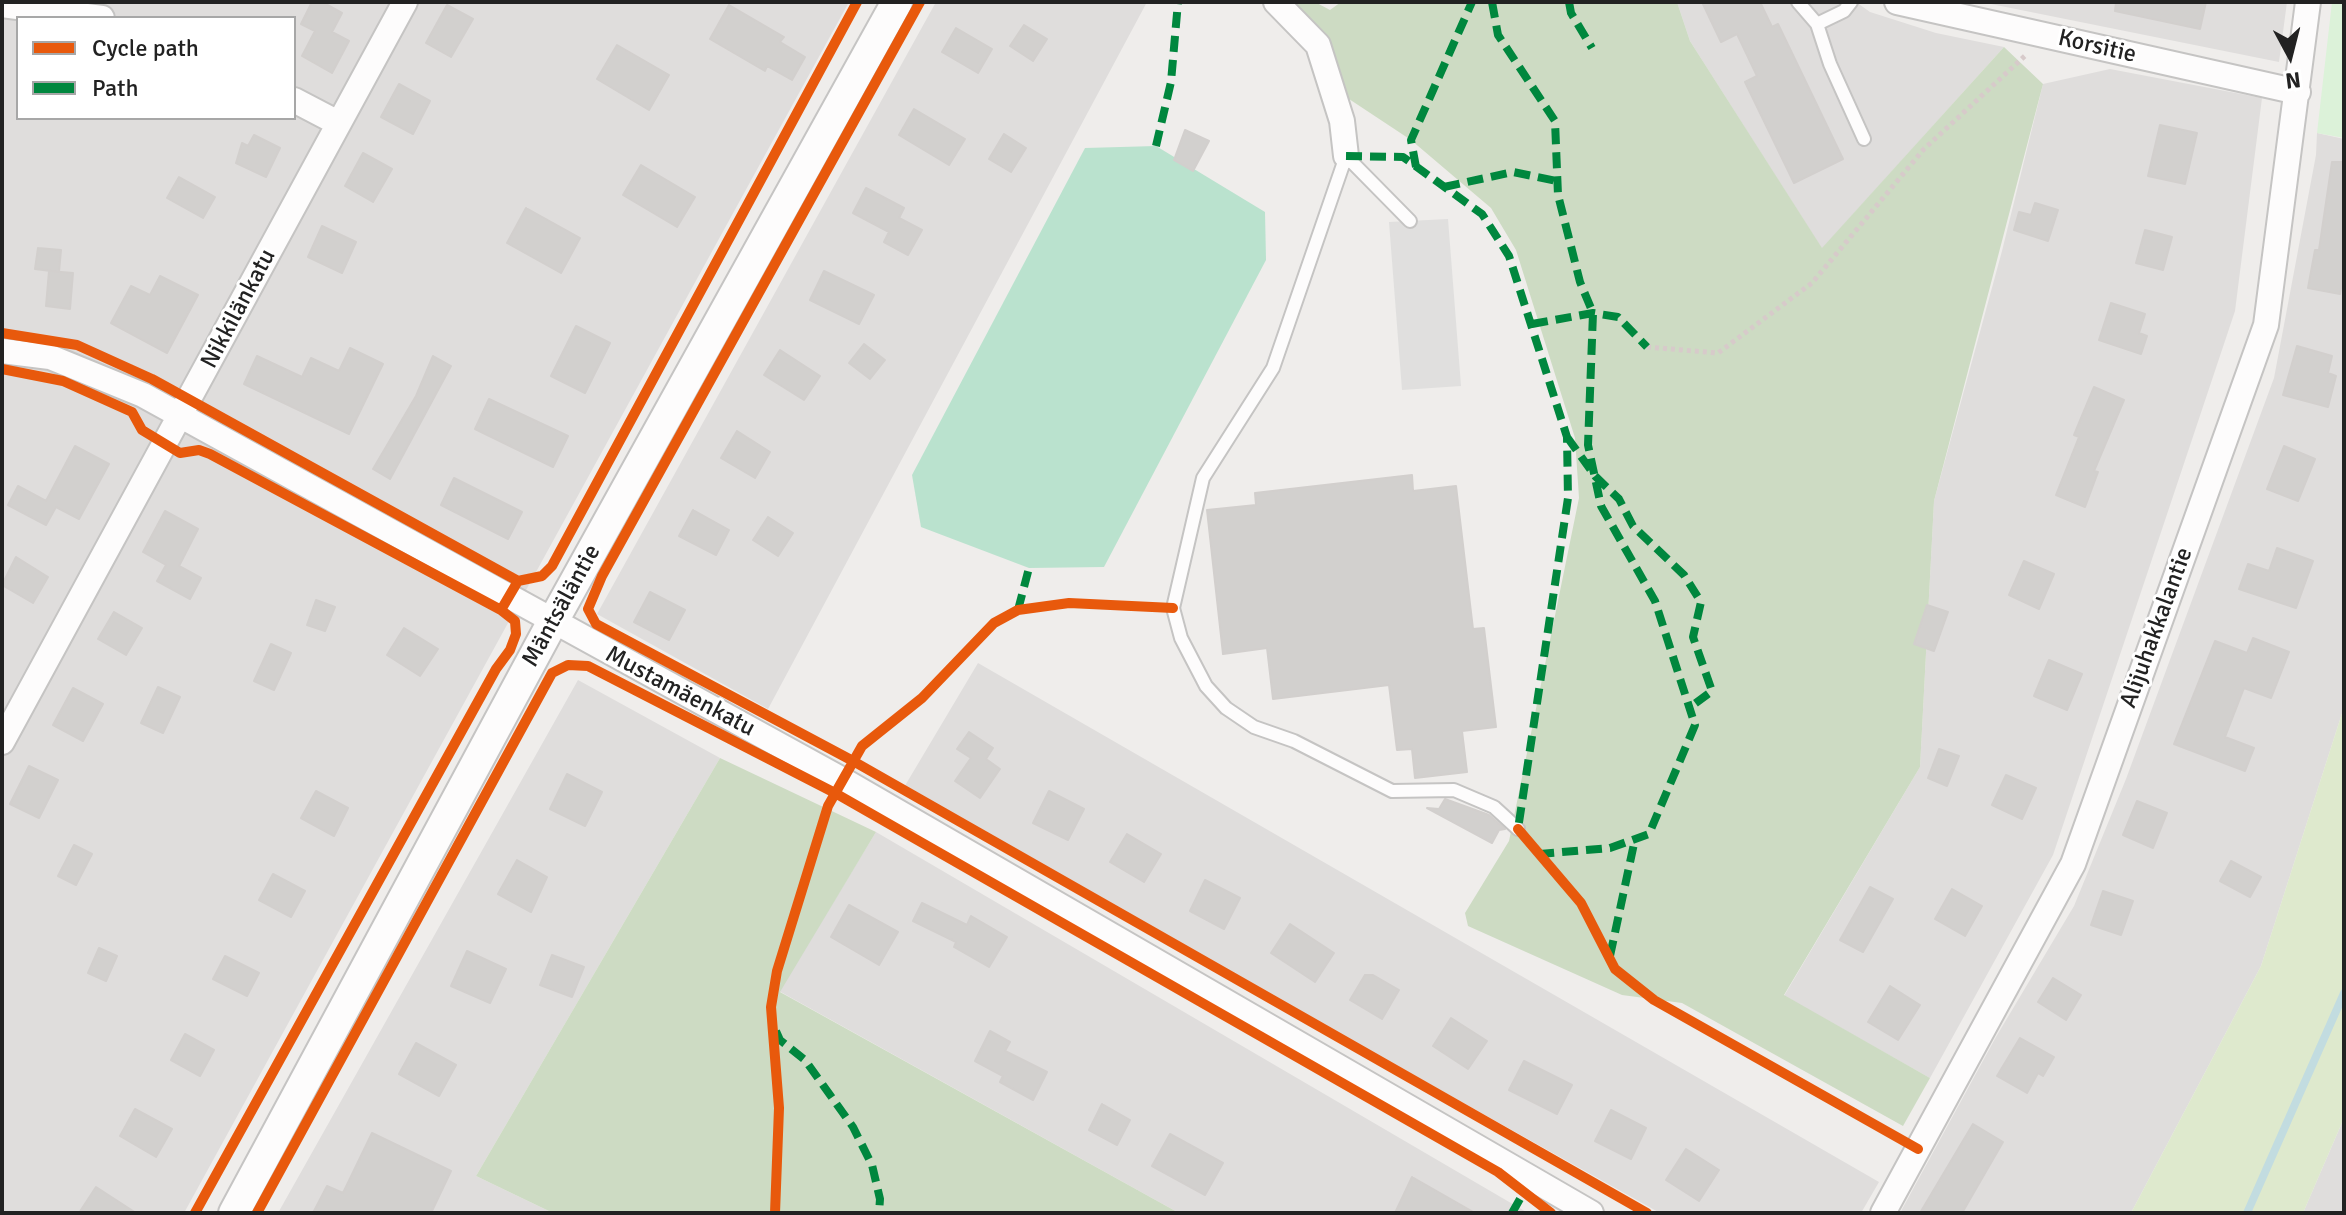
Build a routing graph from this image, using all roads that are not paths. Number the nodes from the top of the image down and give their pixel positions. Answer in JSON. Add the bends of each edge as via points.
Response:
{"nodes":[{"id":1,"x":405,"y":2,"type":"edge"},
{"id":2,"x":897,"y":2,"type":"edge"},
{"id":3,"x":1276,"y":2,"type":"edge"},
{"id":4,"x":1798,"y":2,"type":"edge"},
{"id":5,"x":1851,"y":2,"type":"edge"},
{"id":6,"x":1897,"y":2,"type":"edge"},
{"id":7,"x":2308,"y":2,"type":"edge"},
{"id":8,"x":2,"y":5,"type":"edge"},
{"id":9,"x":87,"y":16,"type":"edge"},
{"id":10,"x":1817,"y":24,"type":"junction"},
{"id":11,"x":2298,"y":92,"type":"junction"},
{"id":12,"x":296,"y":101,"type":"edge"},
{"id":13,"x":338,"y":123,"type":"junction"},
{"id":14,"x":1864,"y":139,"type":"dead end"},
{"id":15,"x":1346,"y":156,"type":"junction"},
{"id":16,"x":1410,"y":221,"type":"dead end"},
{"id":17,"x":2,"y":351,"type":"edge"},
{"id":18,"x":180,"y":416,"type":"junction"},
{"id":19,"x":552,"y":623,"type":"junction"},
{"id":20,"x":2,"y":742,"type":"edge"},
{"id":21,"x":1518,"y":829,"type":"dead end"},
{"id":22,"x":234,"y":1213,"type":"edge"},
{"id":23,"x":1591,"y":1213,"type":"edge"},
{"id":24,"x":1883,"y":1213,"type":"edge"}],
"edges":[{"from":1,"to":13,"type":"street","name":"Nikkilänkatu"},
{"from":2,"to":19,"type":"street","name":"Mäntsäläntie"},
{"from":3,"to":15,"type":"street","via":[[1318,45],[1342,121]]},
{"from":4,"to":10,"type":"lane"},
{"from":5,"to":10,"type":"lane"},
{"from":6,"to":11,"type":"street","name":"Korsitie"},
{"from":7,"to":11,"type":"street","name":"Alijuhakkalantie"},
{"from":8,"to":9,"type":"street"},
{"from":10,"to":14,"type":"lane"},
{"from":11,"to":24,"type":"street","name":"Alijuhakkalantie","via":[[2266,325],[2078,850]]},
{"from":12,"to":13,"type":"street"},
{"from":13,"to":18,"type":"street","name":"Nikkilänkatu"},
{"from":15,"to":16,"type":"lane"},
{"from":15,"to":21,"type":"lane","via":[[1273,368],[1203,478],[1173,608],[1181,638],[1206,686],[1254,727],[1294,741],[1392,791],[1454,790],[1494,807]]},
{"from":17,"to":18,"type":"street","name":"Mustamäenkatu","via":[[50,357]]},
{"from":18,"to":19,"type":"street","name":"Mustamäenkatu"},
{"from":18,"to":20,"type":"street","name":"Nikkilänkatu"},
{"from":19,"to":22,"type":"street","name":"Mäntsäläntie"},
{"from":19,"to":23,"type":"street","name":"Mustamäenkatu","via":[[841,779]]}]}
